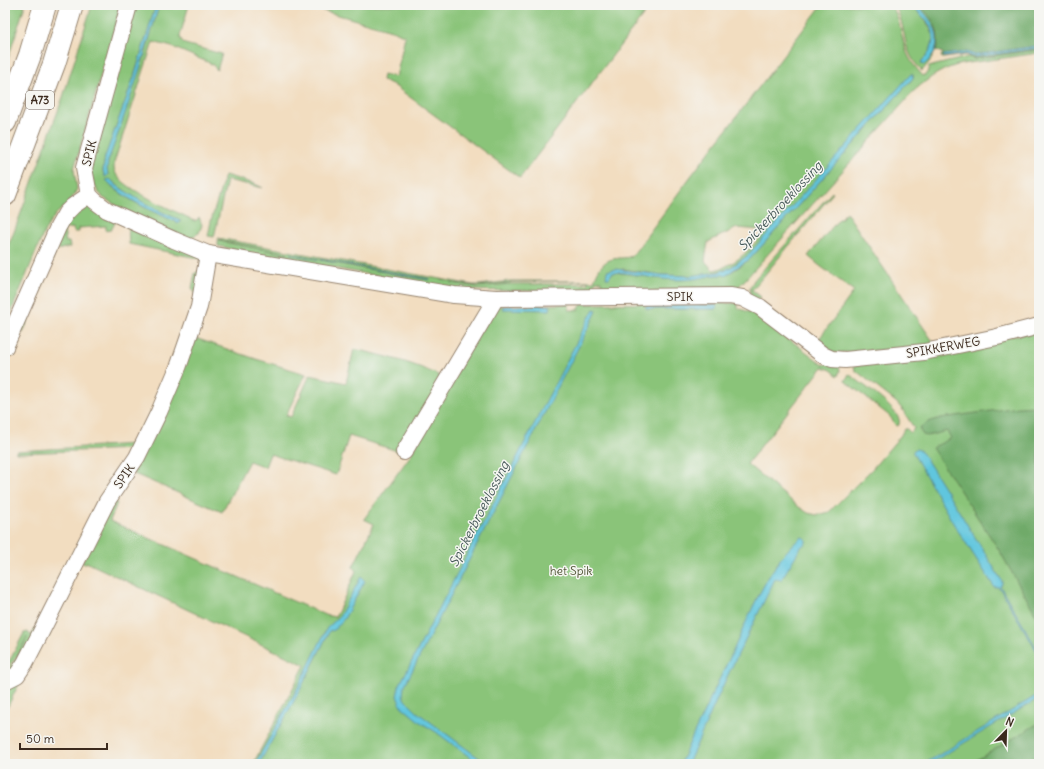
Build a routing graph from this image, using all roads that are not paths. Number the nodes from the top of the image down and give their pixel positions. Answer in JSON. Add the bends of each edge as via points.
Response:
{"nodes":[{"id":1,"x":45,"y":5,"type":"edge"},
{"id":2,"x":72,"y":5,"type":"edge"},
{"id":3,"x":129,"y":5,"type":"edge"},
{"id":4,"x":5,"y":122,"type":"edge"},
{"id":5,"x":5,"y":194,"type":"edge"},
{"id":6,"x":89,"y":195,"type":"junction"},
{"id":7,"x":208,"y":254,"type":"junction"},
{"id":8,"x":496,"y":298,"type":"junction"},
{"id":9,"x":1039,"y":326,"type":"edge"},
{"id":10,"x":5,"y":347,"type":"edge"},
{"id":11,"x":845,"y":360,"type":"joint"},
{"id":12,"x":404,"y":452,"type":"dead end"},
{"id":13,"x":5,"y":681,"type":"edge"}],
"edges":[{"from":1,"to":4,"type":"highway","number":"A73"},
{"from":2,"to":5,"type":"highway","number":"A73","via":[[54,64]]},
{"from":3,"to":6,"type":"street","name":"SPIK","via":[[84,168]]},
{"from":6,"to":7,"type":"street","name":"SPIK","via":[[107,210]]},
{"from":6,"to":10,"type":"street","via":[[73,206],[58,227]]},
{"from":7,"to":8,"type":"street","name":"SPIK","via":[[454,295]]},
{"from":7,"to":13,"type":"street","name":"SPIK","via":[[200,307],[159,412],[137,457],[107,501],[25,663],[17,675]]},
{"from":8,"to":11,"type":"street","name":"SPIK","via":[[742,298],[760,307],[823,355]]},
{"from":8,"to":12,"type":"street"},
{"from":9,"to":11,"type":"street","name":"SPIKKERWEG","via":[[924,352]]}]}
